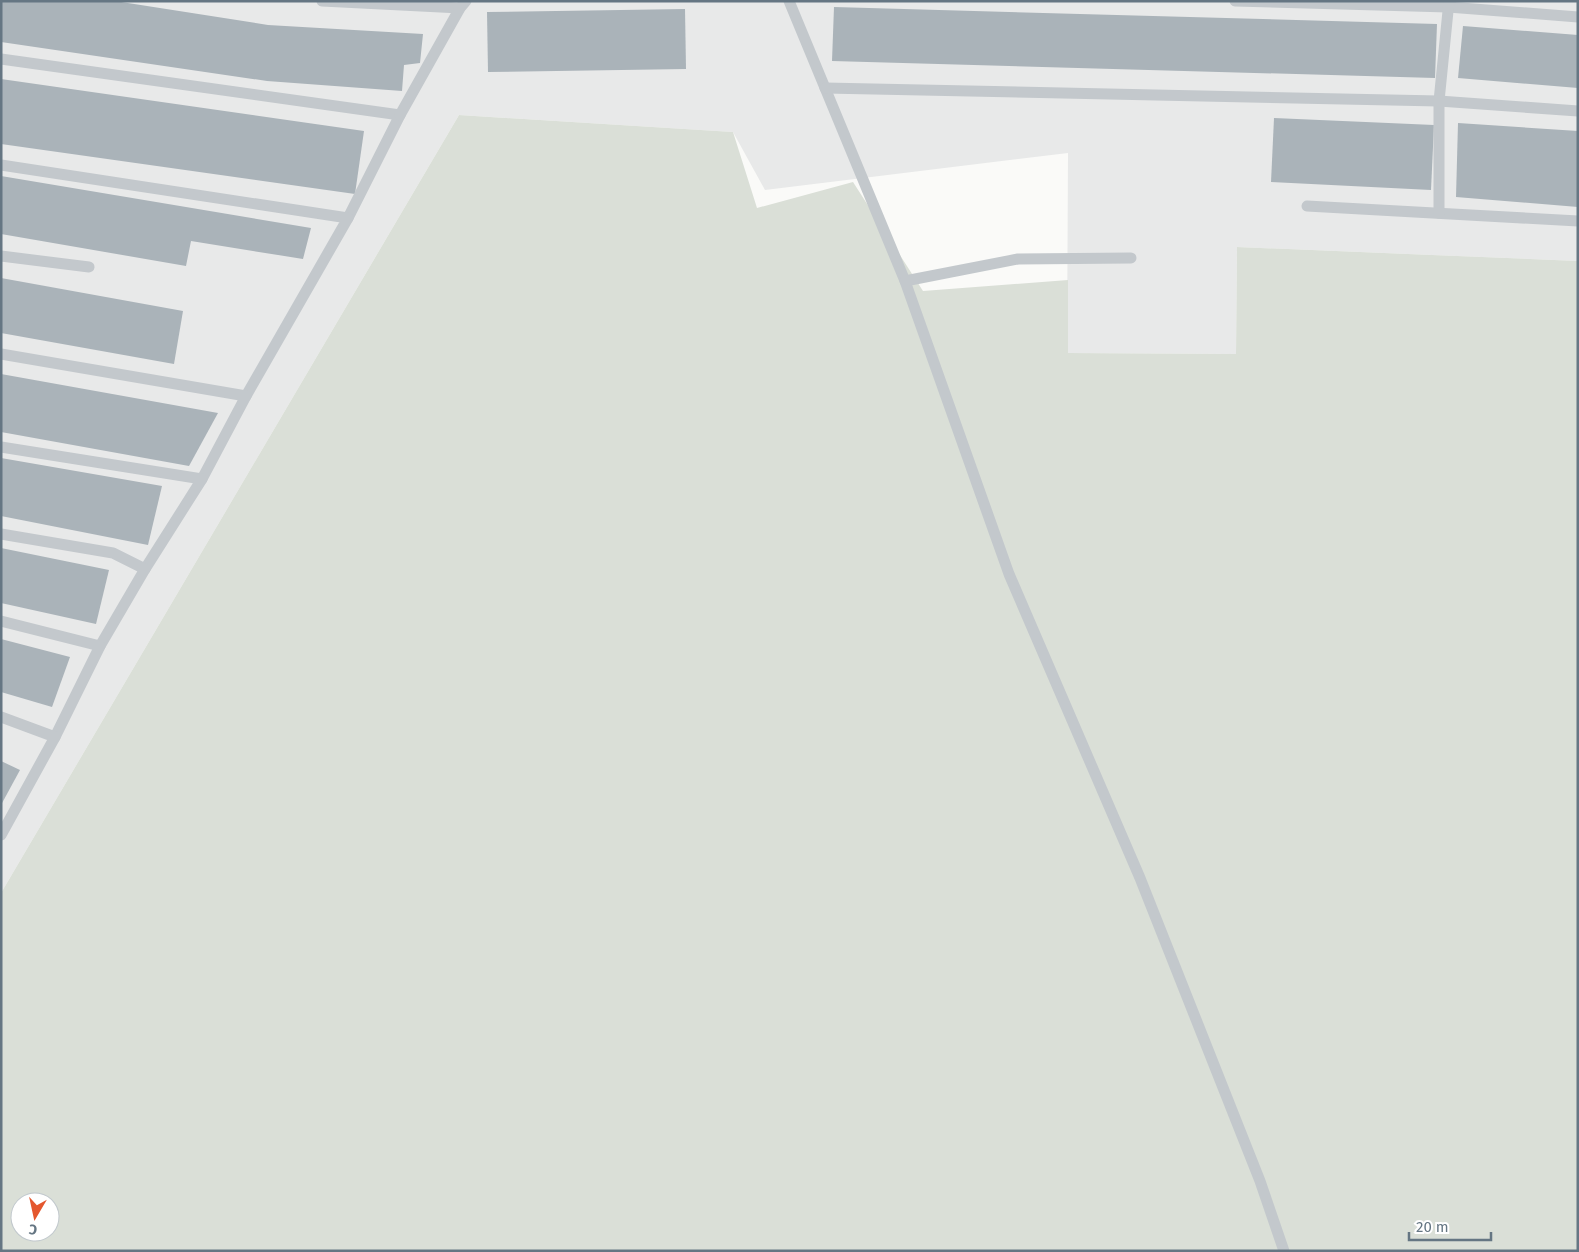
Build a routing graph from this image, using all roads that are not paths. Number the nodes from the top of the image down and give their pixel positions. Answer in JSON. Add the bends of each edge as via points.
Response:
{"nodes":[{"id":1,"x":322,"y":1,"type":"edge"},
{"id":2,"x":788,"y":1,"type":"edge"},
{"id":3,"x":1235,"y":1,"type":"edge"},
{"id":4,"x":1448,"y":4,"type":"edge"},
{"id":5,"x":463,"y":5,"type":"edge"},
{"id":6,"x":1578,"y":16,"type":"edge"},
{"id":7,"x":1,"y":59,"type":"edge"},
{"id":8,"x":824,"y":88,"type":"junction"},
{"id":9,"x":1439,"y":101,"type":"junction"},
{"id":10,"x":1578,"y":111,"type":"edge"},
{"id":11,"x":400,"y":116,"type":"junction"},
{"id":12,"x":1,"y":165,"type":"edge"},
{"id":13,"x":1307,"y":206,"type":"dead end"},
{"id":14,"x":1439,"y":213,"type":"junction"},
{"id":15,"x":348,"y":218,"type":"junction"},
{"id":16,"x":1578,"y":221,"type":"edge"},
{"id":17,"x":1,"y":256,"type":"edge"},
{"id":18,"x":1131,"y":258,"type":"dead end"},
{"id":19,"x":89,"y":267,"type":"dead end"},
{"id":20,"x":905,"y":281,"type":"junction"},
{"id":21,"x":1,"y":354,"type":"edge"},
{"id":22,"x":246,"y":396,"type":"junction"},
{"id":23,"x":1,"y":447,"type":"edge"},
{"id":24,"x":202,"y":480,"type":"junction"},
{"id":25,"x":1,"y":534,"type":"edge"},
{"id":26,"x":145,"y":569,"type":"junction"},
{"id":27,"x":1,"y":621,"type":"edge"},
{"id":28,"x":100,"y":646,"type":"junction"},
{"id":29,"x":1,"y":716,"type":"edge"},
{"id":30,"x":56,"y":737,"type":"junction"},
{"id":31,"x":1,"y":835,"type":"edge"},
{"id":32,"x":1284,"y":1251,"type":"edge"}],
"edges":[{"from":1,"to":5,"type":"lane"},
{"from":2,"to":8,"type":"lane"},
{"from":3,"to":4,"type":"lane"},
{"from":4,"to":6,"type":"lane"},
{"from":4,"to":9,"type":"lane"},
{"from":5,"to":11,"type":"lane"},
{"from":7,"to":11,"type":"lane"},
{"from":8,"to":9,"type":"lane"},
{"from":8,"to":20,"type":"lane"},
{"from":9,"to":10,"type":"lane"},
{"from":9,"to":14,"type":"lane"},
{"from":11,"to":15,"type":"lane"},
{"from":12,"to":15,"type":"lane"},
{"from":13,"to":14,"type":"lane"},
{"from":14,"to":16,"type":"lane"},
{"from":15,"to":22,"type":"lane"},
{"from":17,"to":19,"type":"lane"},
{"from":18,"to":20,"type":"lane","via":[[1018,259]]},
{"from":20,"to":32,"type":"lane","via":[[1010,574],[1140,878],[1260,1181]]},
{"from":21,"to":22,"type":"lane"},
{"from":22,"to":24,"type":"lane"},
{"from":23,"to":24,"type":"lane"},
{"from":24,"to":26,"type":"lane"},
{"from":25,"to":26,"type":"lane","via":[[113,552]]},
{"from":26,"to":28,"type":"lane"},
{"from":27,"to":28,"type":"lane"},
{"from":28,"to":30,"type":"lane"},
{"from":29,"to":30,"type":"lane"},
{"from":30,"to":31,"type":"lane"}]}
